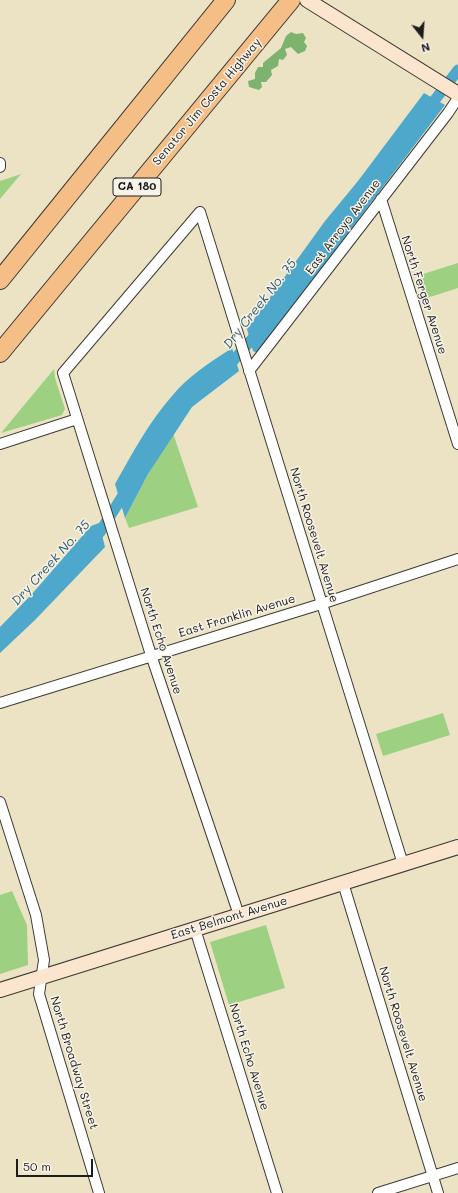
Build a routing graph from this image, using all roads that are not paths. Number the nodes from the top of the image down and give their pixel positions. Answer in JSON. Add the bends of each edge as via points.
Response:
{"nodes":[{"id":1,"x":226,"y":0,"type":"edge"},
{"id":2,"x":292,"y":0,"type":"edge"},
{"id":3,"x":307,"y":0,"type":"edge"},
{"id":4,"x":458,"y":94,"type":"edge"},
{"id":5,"x":458,"y":98,"type":"edge"},
{"id":6,"x":0,"y":163,"type":"edge"},
{"id":7,"x":0,"y":167,"type":"edge"},
{"id":8,"x":380,"y":199,"type":"junction"},
{"id":9,"x":0,"y":280,"type":"edge"},
{"id":10,"x":0,"y":353,"type":"edge"},
{"id":11,"x":249,"y":371,"type":"junction"},
{"id":12,"x":63,"y":373,"type":"joint"},
{"id":13,"x":77,"y":419,"type":"junction"},
{"id":14,"x":0,"y":444,"type":"edge"},
{"id":15,"x":458,"y":444,"type":"edge"},
{"id":16,"x":458,"y":559,"type":"edge"},
{"id":17,"x":321,"y":604,"type":"junction"},
{"id":18,"x":151,"y":656,"type":"junction"},
{"id":19,"x":0,"y":703,"type":"edge"},
{"id":20,"x":0,"y":802,"type":"edge"},
{"id":21,"x":458,"y":847,"type":"edge"},
{"id":22,"x":403,"y":864,"type":"junction"},
{"id":23,"x":342,"y":883,"type":"junction"},
{"id":24,"x":239,"y":915,"type":"junction"},
{"id":25,"x":195,"y":929,"type":"junction"},
{"id":26,"x":43,"y":977,"type":"junction"},
{"id":27,"x":0,"y":990,"type":"edge"},
{"id":28,"x":458,"y":1168,"type":"edge"},
{"id":29,"x":433,"y":1176,"type":"junction"},
{"id":30,"x":99,"y":1193,"type":"edge"},
{"id":31,"x":277,"y":1193,"type":"edge"},
{"id":32,"x":378,"y":1193,"type":"edge"},
{"id":33,"x":438,"y":1193,"type":"edge"}],
"edges":[{"from":1,"to":9,"type":"highway"},
{"from":2,"to":10,"type":"highway","name":"Senator Jim Costa Highway","number":"CA 180"},
{"from":3,"to":4,"type":"main road"},
{"from":5,"to":8,"type":"street","name":"East Arroyo Avenue"},
{"from":6,"to":7,"type":"street"},
{"from":8,"to":11,"type":"street","name":"East Arroyo Avenue"},
{"from":8,"to":15,"type":"street","name":"North Ferger Avenue"},
{"from":11,"to":12,"type":"street","name":"North Roosevelt Avenue","via":[[200,212]]},
{"from":11,"to":17,"type":"street","name":"North Roosevelt Avenue"},
{"from":12,"to":13,"type":"street","name":"North Echo Avenue"},
{"from":13,"to":14,"type":"street"},
{"from":13,"to":18,"type":"street","name":"North Echo Avenue"},
{"from":16,"to":17,"type":"street","name":"East Franklin Avenue"},
{"from":17,"to":18,"type":"street","name":"East Franklin Avenue"},
{"from":17,"to":22,"type":"street","name":"North Roosevelt Avenue"},
{"from":18,"to":19,"type":"street","name":"East Franklin Avenue"},
{"from":18,"to":24,"type":"street","name":"North Echo Avenue"},
{"from":20,"to":26,"type":"street","name":"North Broadway Street","via":[[36,915],[44,960]]},
{"from":21,"to":22,"type":"main road","name":"East Belmont Avenue"},
{"from":22,"to":23,"type":"main road","name":"East Belmont Avenue"},
{"from":23,"to":24,"type":"main road","name":"East Belmont Avenue"},
{"from":23,"to":29,"type":"street","name":"North Roosevelt Avenue"},
{"from":24,"to":25,"type":"main road","name":"East Belmont Avenue"},
{"from":25,"to":26,"type":"main road","name":"East Belmont Avenue"},
{"from":25,"to":31,"type":"street","name":"North Echo Avenue"},
{"from":26,"to":27,"type":"main road","name":"East Belmont Avenue"},
{"from":26,"to":30,"type":"street","name":"North Broadway Street","via":[[39,994]]},
{"from":28,"to":29,"type":"street"},
{"from":29,"to":32,"type":"street"},
{"from":29,"to":33,"type":"street","name":"North Roosevelt Avenue"}]}
